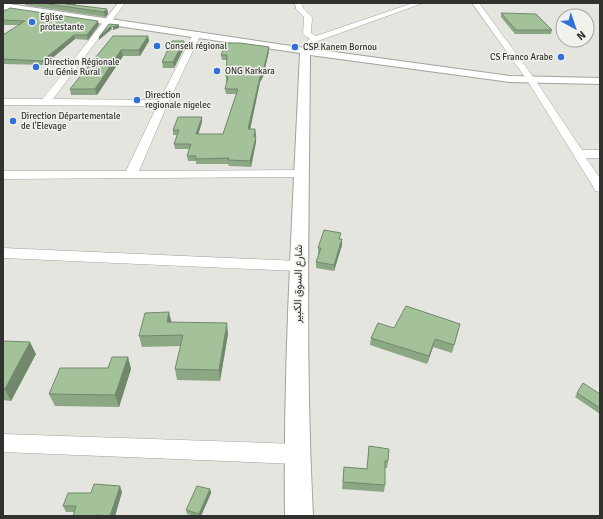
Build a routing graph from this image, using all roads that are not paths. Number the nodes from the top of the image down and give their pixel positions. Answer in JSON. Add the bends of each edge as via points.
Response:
{"nodes":[{"id":1,"x":122,"y":3,"type":"edge"},
{"id":2,"x":298,"y":3,"type":"edge"},
{"id":3,"x":420,"y":3,"type":"edge"},
{"id":4,"x":475,"y":3,"type":"edge"},
{"id":5,"x":3,"y":6,"type":"edge"},
{"id":6,"x":108,"y":20,"type":"junction"},
{"id":7,"x":197,"y":34,"type":"junction"},
{"id":8,"x":310,"y":45,"type":"junction"},
{"id":9,"x":531,"y":80,"type":"junction"},
{"id":10,"x":600,"y":81,"type":"edge"},
{"id":11,"x":3,"y":102,"type":"edge"},
{"id":12,"x":44,"y":103,"type":"junction"},
{"id":13,"x":163,"y":103,"type":"junction"},
{"id":14,"x":578,"y":154,"type":"junction"},
{"id":15,"x":600,"y":154,"type":"edge"},
{"id":16,"x":131,"y":174,"type":"junction"},
{"id":17,"x":302,"y":174,"type":"junction"},
{"id":18,"x":3,"y":175,"type":"edge"},
{"id":19,"x":600,"y":188,"type":"edge"},
{"id":20,"x":3,"y":253,"type":"edge"},
{"id":21,"x":298,"y":266,"type":"junction"},
{"id":22,"x":3,"y":443,"type":"edge"},
{"id":23,"x":297,"y":454,"type":"junction"},
{"id":24,"x":299,"y":516,"type":"edge"}],
"edges":[{"from":1,"to":6,"type":"street"},
{"from":2,"to":8,"type":"street","via":[[308,17],[307,34]]},
{"from":3,"to":8,"type":"street"},
{"from":4,"to":9,"type":"street"},
{"from":5,"to":6,"type":"street"},
{"from":6,"to":7,"type":"street"},
{"from":6,"to":12,"type":"street"},
{"from":7,"to":8,"type":"street"},
{"from":7,"to":13,"type":"street"},
{"from":8,"to":9,"type":"street"},
{"from":8,"to":17,"type":"street","name":"شارع السوق الكبير"},
{"from":9,"to":10,"type":"street"},
{"from":9,"to":14,"type":"street"},
{"from":11,"to":12,"type":"street"},
{"from":12,"to":13,"type":"street"},
{"from":13,"to":16,"type":"street"},
{"from":14,"to":15,"type":"street"},
{"from":14,"to":19,"type":"street"},
{"from":16,"to":17,"type":"street"},
{"from":16,"to":18,"type":"street"},
{"from":17,"to":21,"type":"street","name":"شارع السوق الكبير"},
{"from":20,"to":21,"type":"street"},
{"from":21,"to":23,"type":"street","name":"شارع السوق الكبير"},
{"from":22,"to":23,"type":"street"},
{"from":23,"to":24,"type":"street","name":"شارع السوق الكبير"}]}
